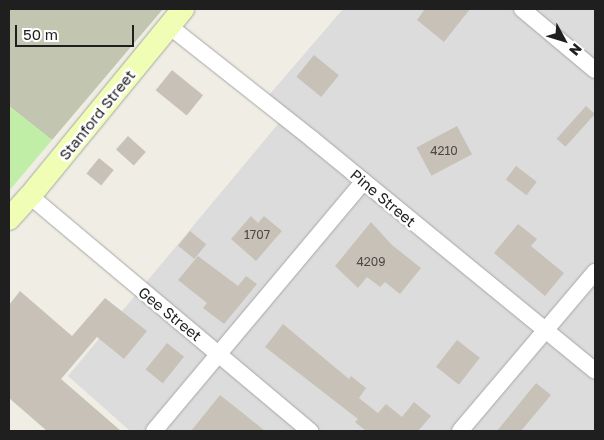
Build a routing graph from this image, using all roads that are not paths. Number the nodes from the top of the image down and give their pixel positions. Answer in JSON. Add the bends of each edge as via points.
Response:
{"nodes":[{"id":1,"x":183,"y":9,"type":"edge"},
{"id":2,"x":522,"y":9,"type":"edge"},
{"id":3,"x":169,"y":26,"type":"junction"},
{"id":4,"x":595,"y":70,"type":"edge"},
{"id":5,"x":364,"y":182,"type":"junction"},
{"id":6,"x":30,"y":196,"type":"junction"},
{"id":7,"x":9,"y":219,"type":"edge"},
{"id":8,"x":595,"y":272,"type":"edge"},
{"id":9,"x":546,"y":331,"type":"junction"},
{"id":10,"x":218,"y":354,"type":"junction"},
{"id":11,"x":595,"y":371,"type":"edge"},
{"id":12,"x":154,"y":431,"type":"edge"},
{"id":13,"x":310,"y":431,"type":"edge"},
{"id":14,"x":460,"y":431,"type":"edge"}],
"edges":[{"from":1,"to":3,"type":"street","name":"Stanford Street"},
{"from":2,"to":4,"type":"street"},
{"from":3,"to":5,"type":"street","name":"Pine Street"},
{"from":3,"to":6,"type":"street","name":"Stanford Street"},
{"from":5,"to":9,"type":"street","name":"Pine Street"},
{"from":5,"to":10,"type":"street"},
{"from":6,"to":7,"type":"street","name":"Stanford Street"},
{"from":6,"to":10,"type":"street","name":"Gee Street"},
{"from":8,"to":9,"type":"street"},
{"from":9,"to":11,"type":"street","name":"Pine Street"},
{"from":9,"to":14,"type":"street"},
{"from":10,"to":12,"type":"street"},
{"from":10,"to":13,"type":"street","name":"Gee Street"}]}
